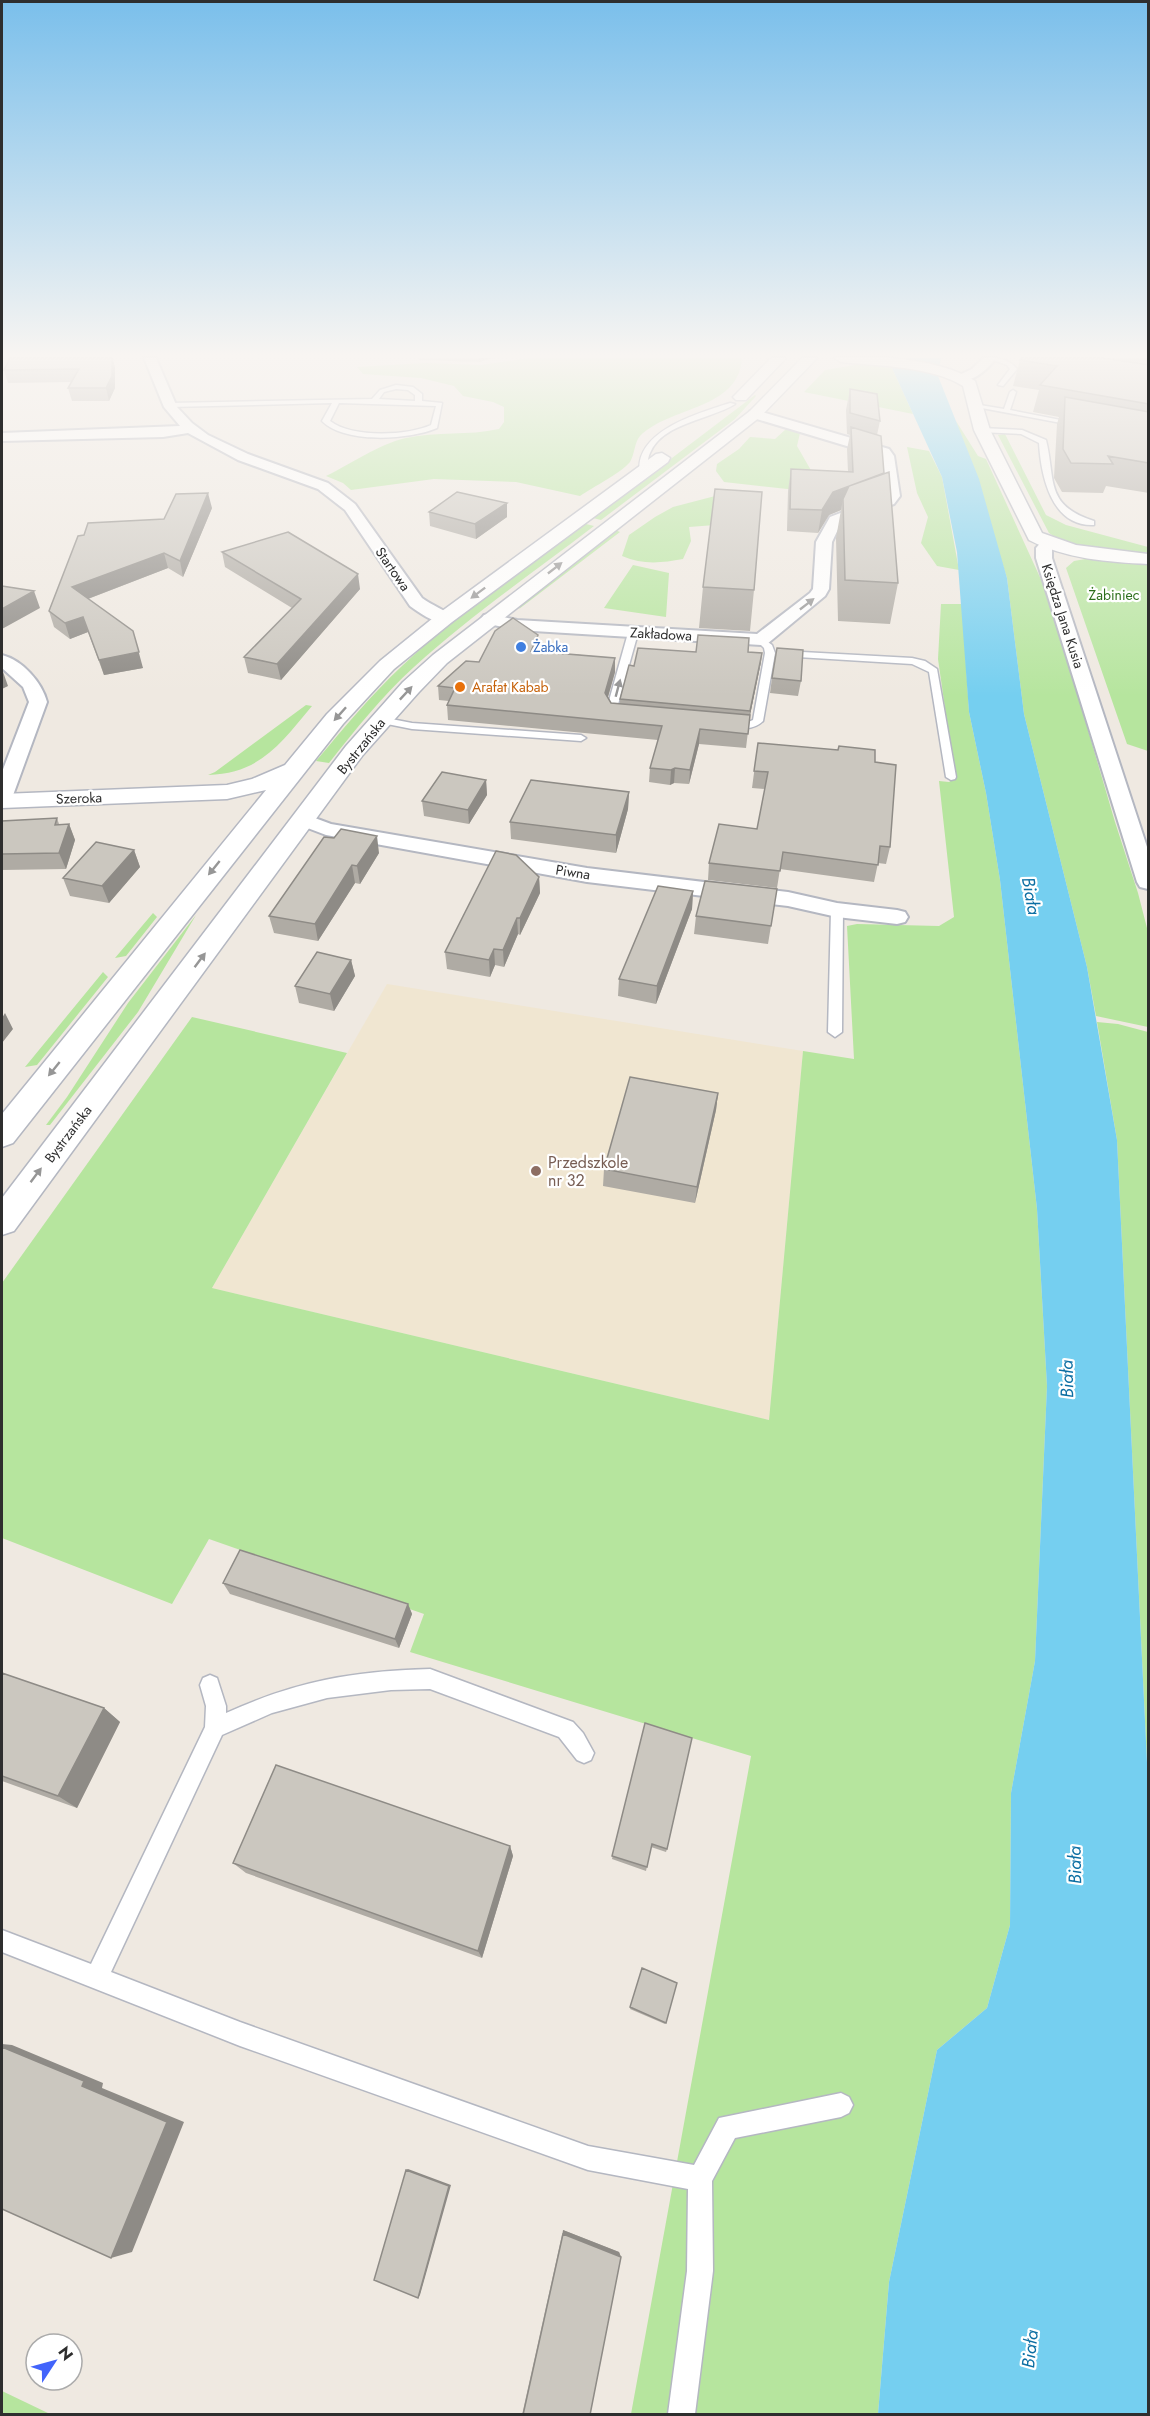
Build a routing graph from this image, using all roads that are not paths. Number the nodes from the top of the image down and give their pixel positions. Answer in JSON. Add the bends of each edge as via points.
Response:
{"nodes":[{"id":1,"x":282,"y":471,"type":"edge"},
{"id":2,"x":682,"y":471,"type":"edge"},
{"id":3,"x":889,"y":471,"type":"edge"},
{"id":4,"x":1002,"y":471,"type":"edge"},
{"id":5,"x":1045,"y":471,"type":"edge"},
{"id":6,"x":643,"y":472,"type":"edge"},
{"id":7,"x":1091,"y":523,"type":"dead end"},
{"id":8,"x":1049,"y":543,"type":"junction"},
{"id":9,"x":1149,"y":559,"type":"edge"},
{"id":10,"x":445,"y":618,"type":"junction"},
{"id":11,"x":490,"y":619,"type":"junction"},
{"id":12,"x":633,"y":633,"type":"junction"},
{"id":13,"x":766,"y":646,"type":"junction"},
{"id":14,"x":2,"y":660,"type":"edge"},
{"id":15,"x":634,"y":716,"type":"edge"},
{"id":16,"x":381,"y":720,"type":"junction"},
{"id":17,"x":713,"y":723,"type":"edge"},
{"id":18,"x":581,"y":738,"type":"dead end"},
{"id":19,"x":295,"y":769,"type":"junction"},
{"id":20,"x":951,"y":777,"type":"dead end"},
{"id":21,"x":227,"y":792,"type":"junction"},
{"id":22,"x":156,"y":797,"type":"junction"},
{"id":23,"x":2,"y":799,"type":"edge"},
{"id":24,"x":269,"y":800,"type":"junction"},
{"id":25,"x":304,"y":820,"type":"junction"},
{"id":26,"x":251,"y":822,"type":"junction"},
{"id":27,"x":1149,"y":882,"type":"edge"},
{"id":28,"x":837,"y":910,"type":"junction"},
{"id":29,"x":897,"y":917,"type":"dead end"},
{"id":30,"x":835,"y":1032,"type":"dead end"},
{"id":31,"x":2,"y":1135,"type":"edge"},
{"id":32,"x":2,"y":1222,"type":"edge"},
{"id":33,"x":210,"y":1685,"type":"dead end"},
{"id":34,"x":215,"y":1728,"type":"junction"},
{"id":35,"x":584,"y":1753,"type":"dead end"},
{"id":36,"x":2,"y":1941,"type":"edge"},
{"id":37,"x":96,"y":1978,"type":"junction"},
{"id":38,"x":841,"y":2105,"type":"dead end"},
{"id":39,"x":700,"y":2180,"type":"junction"},
{"id":40,"x":682,"y":2415,"type":"edge"}],
"edges":[{"from":1,"to":10,"type":"street","name":"Startowa","via":[[337,495],[350,507],[416,602]]},
{"from":11,"to":2,"type":"main road","name":"Bystrzańska","one_way":true},
{"from":13,"to":3,"type":"street","one_way":true,"via":[[821,589],[824,542],[835,520],[889,501],[893,496]]},
{"from":4,"to":8,"type":"main road","name":"Księdza Jana Kusia","via":[[1032,532]]},
{"from":5,"to":7,"type":"lane","via":[[1063,512]]},
{"from":6,"to":10,"type":"main road","one_way":true},
{"from":8,"to":9,"type":"main road"},
{"from":8,"to":27,"type":"street","name":"Księdza Jana Kusia","via":[[1044,548],[1044,558]]},
{"from":10,"to":19,"type":"main road","one_way":true,"via":[[364,687]]},
{"from":11,"to":12,"type":"street","name":"Zakładowa","via":[[517,626]]},
{"from":16,"to":11,"type":"main road","name":"Bystrzańska","one_way":true,"via":[[440,660]]},
{"from":12,"to":13,"type":"street","name":"Zakładowa"},
{"from":15,"to":12,"type":"lane","one_way":true,"via":[[615,713],[612,708]]},
{"from":13,"to":17,"type":"lane","via":[[758,721],[747,725]]},
{"from":13,"to":20,"type":"lane","via":[[929,666],[934,671]]},
{"from":14,"to":23,"type":"street","via":[[31,685],[38,702]]},
{"from":16,"to":18,"type":"lane","via":[[412,726]]},
{"from":16,"to":25,"type":"main road","name":"Bystrzańska"},
{"from":19,"to":21,"type":"main road","name":"Szeroka"},
{"from":19,"to":24,"type":"main road"},
{"from":21,"to":22,"type":"main road","name":"Szeroka"},
{"from":21,"to":24,"type":"main road","name":"Szeroka"},
{"from":22,"to":23,"type":"main road","name":"Szeroka"},
{"from":22,"to":26,"type":"main road","name":"Szeroka"},
{"from":24,"to":25,"type":"main road","name":"Szeroka"},
{"from":24,"to":26,"type":"main road"},
{"from":25,"to":26,"type":"main road","name":"Piwna"},
{"from":25,"to":28,"type":"street","name":"Piwna","via":[[326,829],[552,869],[788,899]]},
{"from":32,"to":25,"type":"main road","name":"Bystrzańska","one_way":true},
{"from":26,"to":31,"type":"main road","one_way":true},
{"from":28,"to":29,"type":"street","name":"Piwna"},
{"from":28,"to":30,"type":"lane"},
{"from":33,"to":34,"type":"lane","via":[[216,1706]]},
{"from":34,"to":35,"type":"lane","via":[[271,1702],[327,1688],[430,1679],[566,1729]]},
{"from":34,"to":37,"type":"lane"},
{"from":36,"to":37,"type":"lane"},
{"from":37,"to":39,"type":"lane","via":[[240,2034],[588,2158]]},
{"from":38,"to":39,"type":"lane","via":[[728,2127]]},
{"from":39,"to":40,"type":"lane","via":[[700,2271]]}]}
